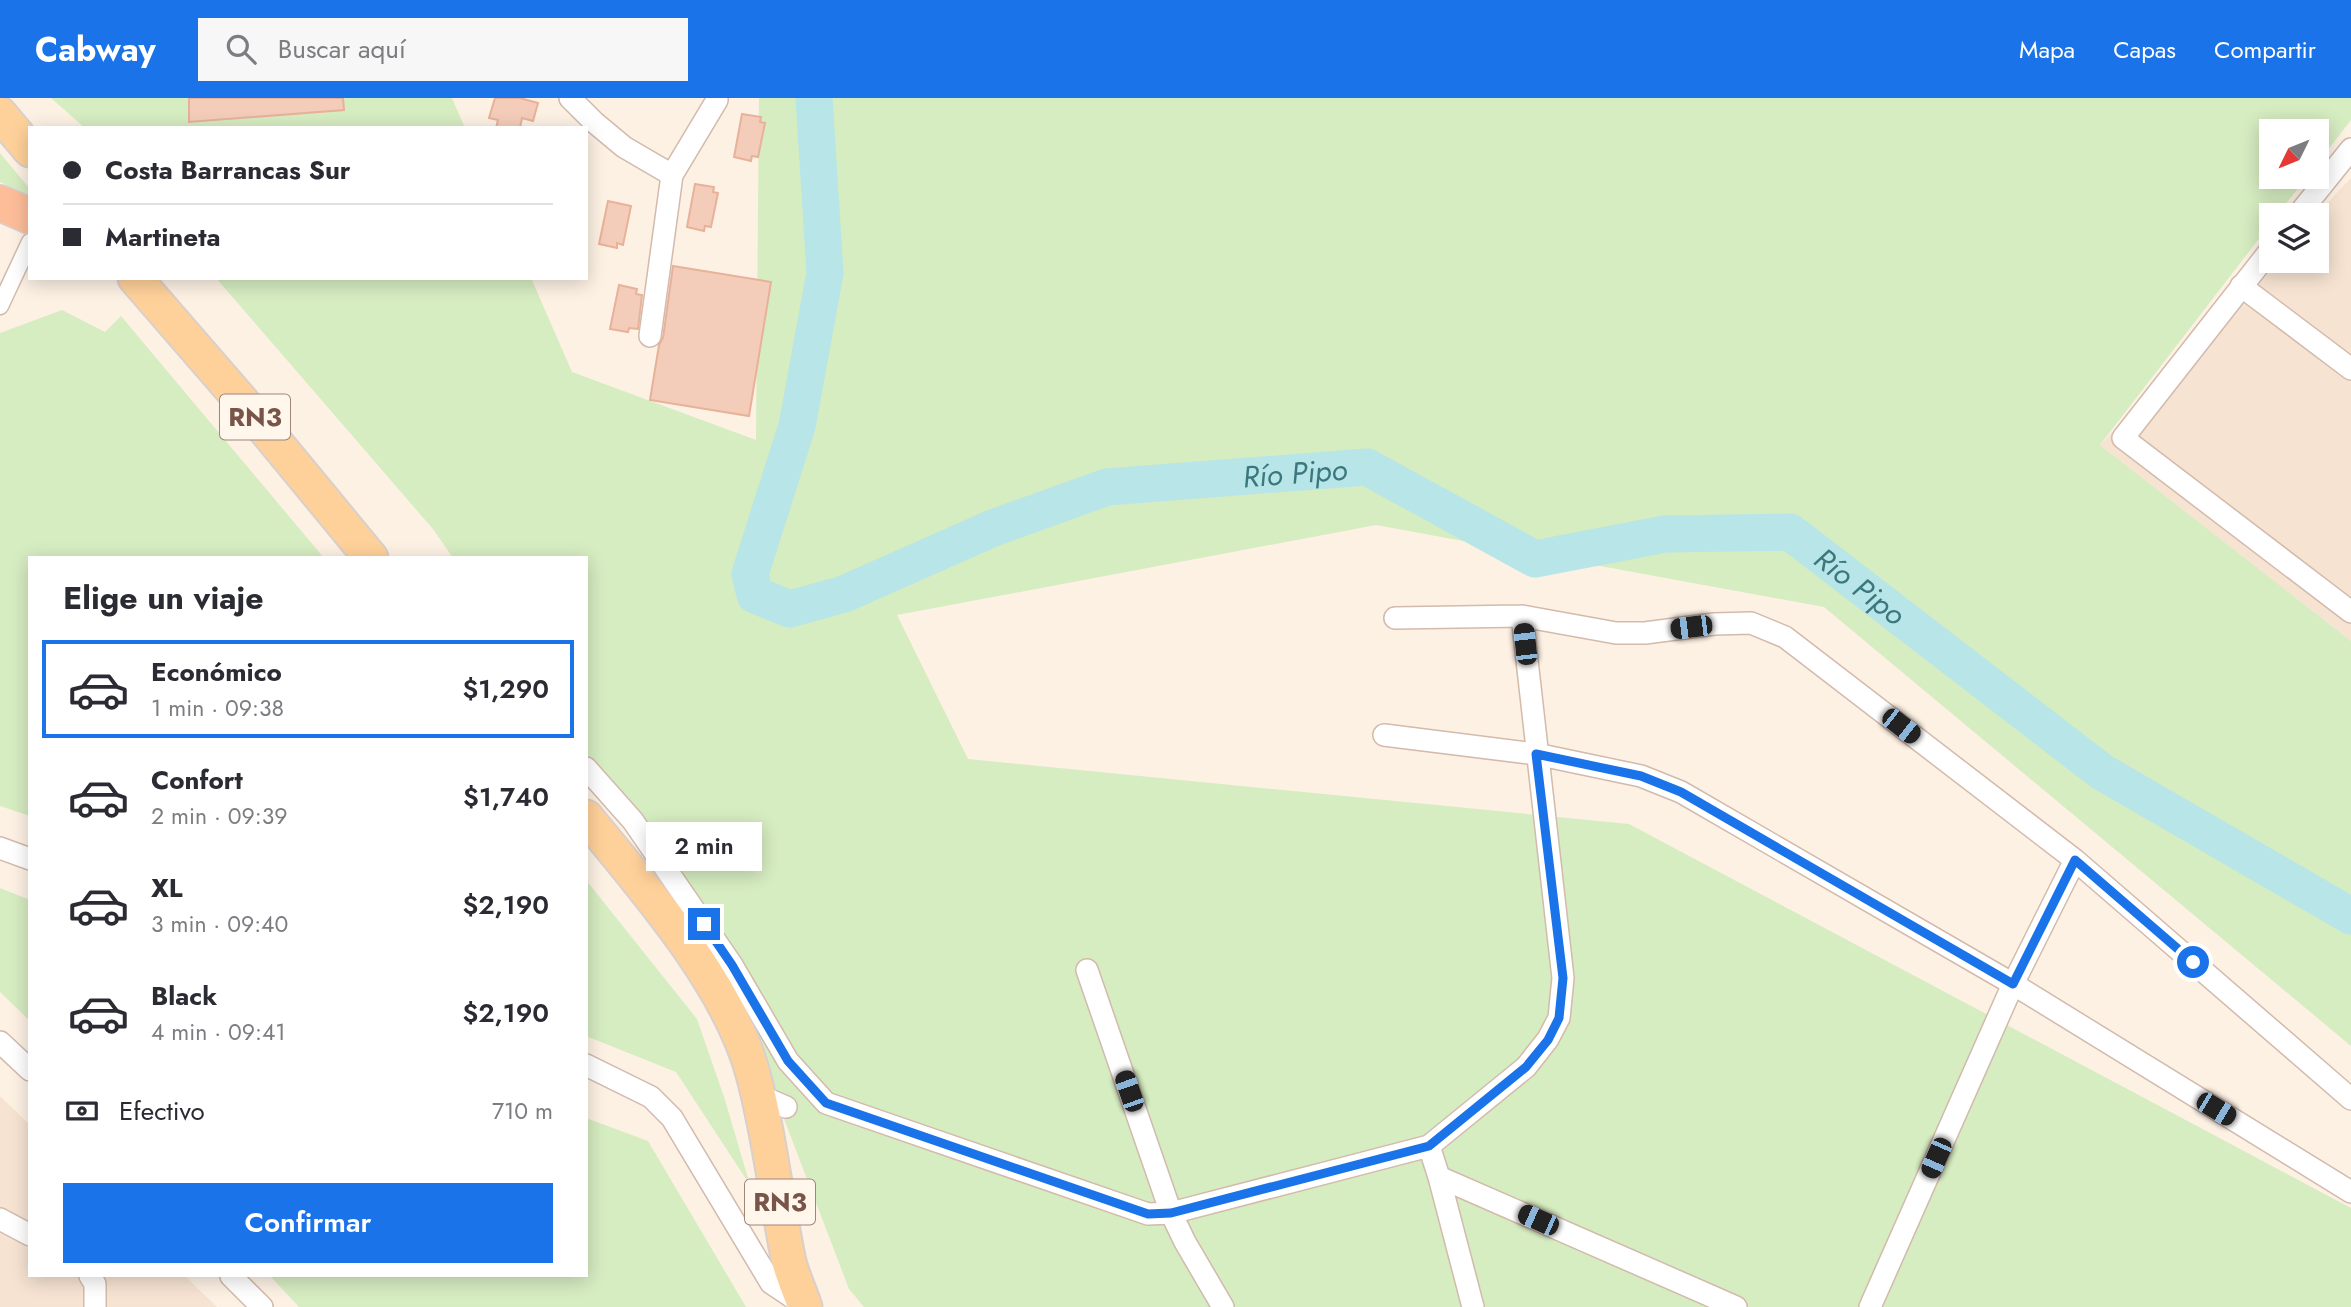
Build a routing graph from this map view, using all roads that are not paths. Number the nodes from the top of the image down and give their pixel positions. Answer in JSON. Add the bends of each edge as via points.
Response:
{"nodes":[{"id":1,"x":570,"y":98,"type":"edge"},
{"id":2,"x":717,"y":100,"type":"dead end"},
{"id":3,"x":0,"y":114,"type":"edge"},
{"id":4,"x":28,"y":148,"type":"edge"},
{"id":5,"x":2351,"y":149,"type":"edge"},
{"id":6,"x":672,"y":175,"type":"junction"},
{"id":7,"x":0,"y":203,"type":"edge"},
{"id":8,"x":2308,"y":203,"type":"edge"},
{"id":9,"x":28,"y":215,"type":"edge"},
{"id":10,"x":28,"y":246,"type":"edge"},
{"id":11,"x":2259,"y":264,"type":"edge"},
{"id":12,"x":137,"y":280,"type":"edge"},
{"id":13,"x":2241,"y":286,"type":"junction"},
{"id":14,"x":0,"y":306,"type":"edge"},
{"id":15,"x":650,"y":336,"type":"dead end"},
{"id":16,"x":2351,"y":369,"type":"edge"},
{"id":17,"x":369,"y":556,"type":"edge"},
{"id":18,"x":2351,"y":612,"type":"edge"},
{"id":19,"x":1522,"y":616,"type":"junction"},
{"id":20,"x":1395,"y":618,"type":"dead end"},
{"id":21,"x":1384,"y":735,"type":"dead end"},
{"id":22,"x":1536,"y":754,"type":"junction"},
{"id":23,"x":588,"y":770,"type":"edge"},
{"id":24,"x":588,"y":820,"type":"edge"},
{"id":25,"x":0,"y":848,"type":"edge"},
{"id":26,"x":28,"y":858,"type":"edge"},
{"id":27,"x":2075,"y":860,"type":"junction"},
{"id":28,"x":1087,"y":970,"type":"dead end"},
{"id":29,"x":2013,"y":984,"type":"junction"},
{"id":30,"x":0,"y":1042,"type":"edge"},
{"id":31,"x":588,"y":1066,"type":"edge"},
{"id":32,"x":28,"y":1068,"type":"edge"},
{"id":33,"x":2351,"y":1099,"type":"edge"},
{"id":34,"x":1429,"y":1146,"type":"junction"},
{"id":35,"x":1439,"y":1177,"type":"junction"},
{"id":36,"x":2351,"y":1192,"type":"edge"},
{"id":37,"x":1171,"y":1213,"type":"junction"},
{"id":38,"x":0,"y":1219,"type":"edge"},
{"id":39,"x":28,"y":1234,"type":"edge"},
{"id":40,"x":91,"y":1277,"type":"edge"},
{"id":41,"x":232,"y":1277,"type":"edge"},
{"id":42,"x":95,"y":1307,"type":"edge"},
{"id":43,"x":262,"y":1307,"type":"edge"},
{"id":44,"x":805,"y":1307,"type":"edge"},
{"id":45,"x":1223,"y":1307,"type":"edge"},
{"id":46,"x":1473,"y":1307,"type":"edge"},
{"id":47,"x":1736,"y":1307,"type":"edge"},
{"id":48,"x":1870,"y":1307,"type":"edge"}],
"edges":[{"from":1,"to":6,"type":"street","via":[[624,147]]},
{"from":2,"to":6,"type":"street"},
{"from":3,"to":4,"type":"main road"},
{"from":5,"to":8,"type":"street"},
{"from":6,"to":15,"type":"street"},
{"from":7,"to":9,"type":"highway"},
{"from":10,"to":14,"type":"street"},
{"from":11,"to":13,"type":"street"},
{"from":12,"to":17,"type":"main road","number":"RN3"},
{"from":13,"to":16,"type":"street"},
{"from":13,"to":18,"type":"street","via":[[2123,438]]},
{"from":19,"to":20,"type":"street"},
{"from":19,"to":22,"type":"street"},
{"from":19,"to":27,"type":"street","via":[[1616,633],[1751,623],[1785,637]]},
{"from":21,"to":22,"type":"street"},
{"from":22,"to":29,"type":"street","via":[[1641,776],[1681,792]]},
{"from":22,"to":34,"type":"street","via":[[1563,978],[1559,1018],[1526,1067]]},
{"from":23,"to":37,"type":"street","via":[[633,821],[732,965],[788,1061],[826,1103],[1148,1214]]},
{"from":24,"to":44,"type":"main road","number":"RN3","via":[[713,983],[753,1072],[772,1101],[771,1148],[790,1264]]},
{"from":25,"to":26,"type":"street"},
{"from":27,"to":29,"type":"street"},
{"from":27,"to":33,"type":"street"},
{"from":28,"to":37,"type":"street"},
{"from":29,"to":36,"type":"street"},
{"from":29,"to":48,"type":"street"},
{"from":30,"to":32,"type":"street"},
{"from":31,"to":44,"type":"street","via":[[651,1097],[672,1118],[771,1283]]},
{"from":34,"to":35,"type":"street"},
{"from":34,"to":37,"type":"street"},
{"from":35,"to":46,"type":"street"},
{"from":35,"to":47,"type":"street"},
{"from":37,"to":45,"type":"street"},
{"from":38,"to":39,"type":"street"},
{"from":40,"to":42,"type":"street"},
{"from":41,"to":43,"type":"street"}]}
